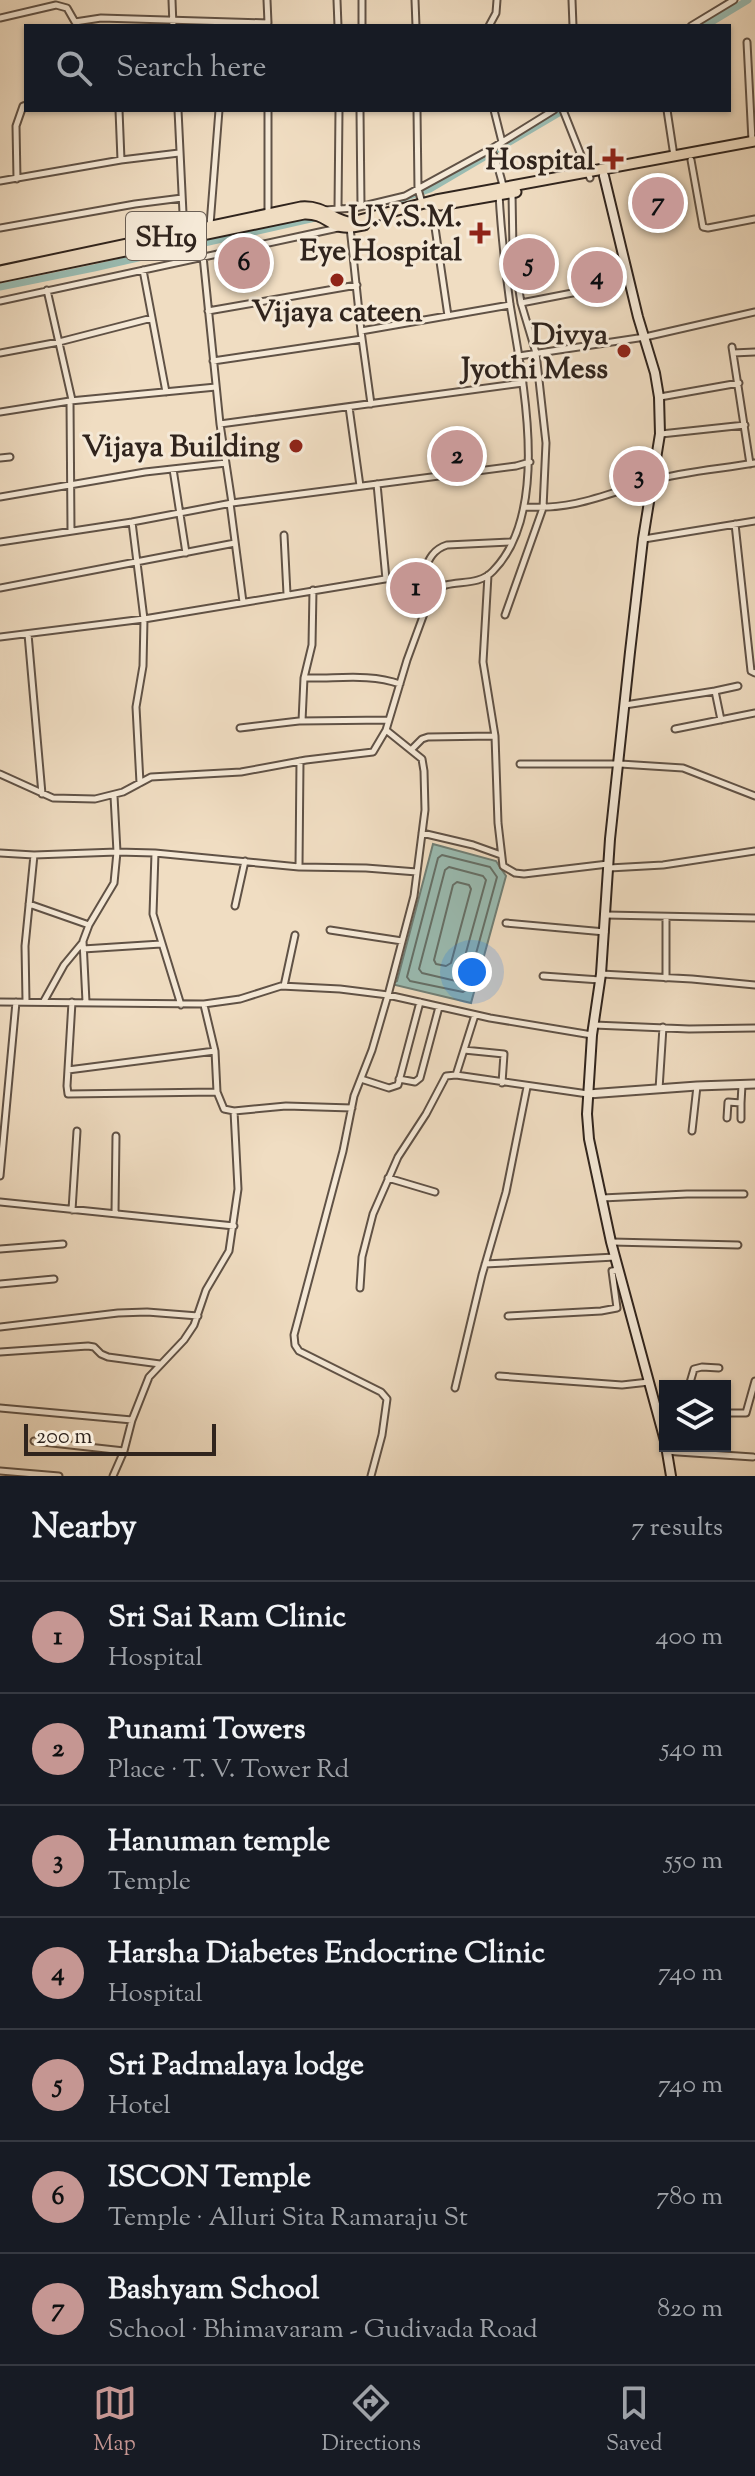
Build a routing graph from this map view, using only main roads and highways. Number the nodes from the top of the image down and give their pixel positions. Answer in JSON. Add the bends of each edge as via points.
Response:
{"nodes":[{"id":1,"x":754,"y":144,"type":"edge"},
{"id":2,"x":603,"y":173,"type":"junction"},
{"id":3,"x":268,"y":218,"type":"junction"},
{"id":4,"x":184,"y":236,"type":"junction"},
{"id":5,"x":0,"y":271,"type":"edge"},
{"id":6,"x":0,"y":277,"type":"edge"},
{"id":7,"x":659,"y":1420,"type":"edge"},
{"id":8,"x":667,"y":1452,"type":"edge"},
{"id":9,"x":671,"y":1476,"type":"edge"}],
"edges":[{"from":1,"to":2,"type":"main road"},
{"from":1,"to":2,"type":"main road"},
{"from":2,"to":3,"type":"main road","number":"SH19","via":[[425,204],[343,225],[323,211]]},
{"from":2,"to":7,"type":"main road","via":[[659,397],[660,434],[625,705],[592,1035],[589,1139]]},
{"from":3,"to":4,"type":"main road","number":"SH19"},
{"from":3,"to":4,"type":"main road","number":"SH19","via":[[210,226]]},
{"from":4,"to":5,"type":"main road","number":"SH19"},
{"from":4,"to":6,"type":"main road","number":"SH19"},
{"from":8,"to":9,"type":"main road"}]}
